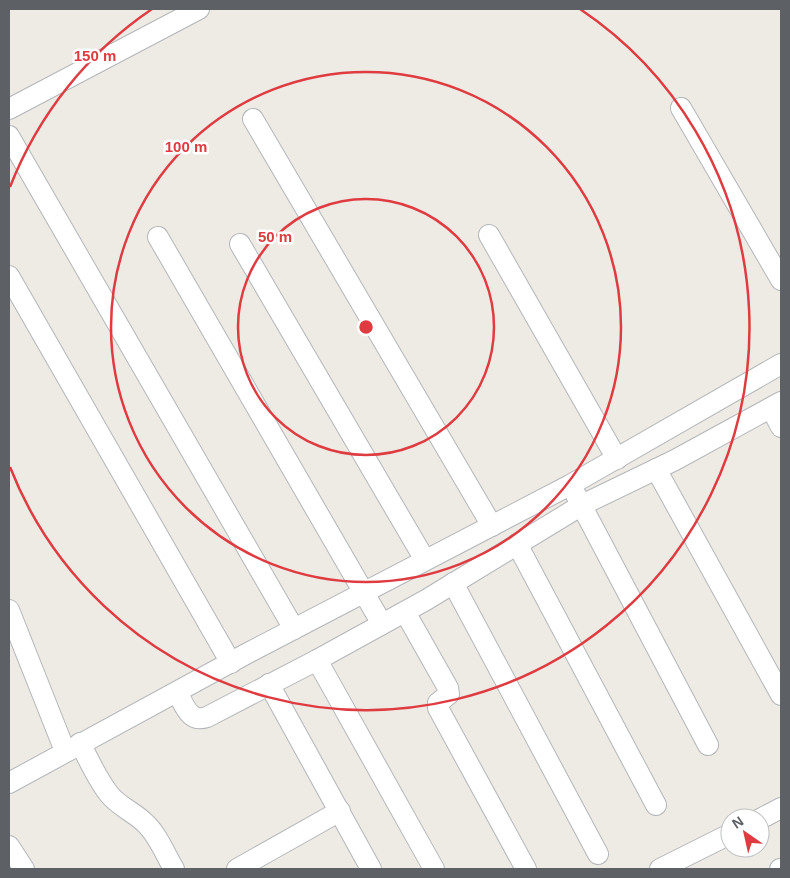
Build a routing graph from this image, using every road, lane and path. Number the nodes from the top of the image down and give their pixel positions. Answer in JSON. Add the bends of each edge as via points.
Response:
{"nodes":[{"id":1,"x":199,"y":9,"type":"edge"},
{"id":2,"x":682,"y":108,"type":"dead end"},
{"id":3,"x":9,"y":109,"type":"edge"},
{"id":4,"x":253,"y":119,"type":"dead end"},
{"id":5,"x":9,"y":136,"type":"edge"},
{"id":6,"x":489,"y":235,"type":"dead end"},
{"id":7,"x":158,"y":237,"type":"dead end"},
{"id":8,"x":240,"y":244,"type":"dead end"},
{"id":9,"x":9,"y":276,"type":"edge"},
{"id":10,"x":781,"y":280,"type":"edge"},
{"id":11,"x":781,"y":364,"type":"edge"},
{"id":12,"x":776,"y":405,"type":"edge"},
{"id":13,"x":781,"y":427,"type":"edge"},
{"id":14,"x":617,"y":459,"type":"junction"},
{"id":15,"x":656,"y":469,"type":"junction"},
{"id":16,"x":570,"y":485,"type":"junction"},
{"id":17,"x":582,"y":505,"type":"junction"},
{"id":18,"x":492,"y":526,"type":"junction"},
{"id":19,"x":517,"y":544,"type":"junction"},
{"id":20,"x":425,"y":560,"type":"junction"},
{"id":21,"x":454,"y":583,"type":"junction"},
{"id":22,"x":364,"y":592,"type":"junction"},
{"id":23,"x":9,"y":610,"type":"edge"},
{"id":24,"x":404,"y":612,"type":"junction"},
{"id":25,"x":382,"y":624,"type":"junction"},
{"id":26,"x":294,"y":629,"type":"junction"},
{"id":27,"x":317,"y":660,"type":"junction"},
{"id":28,"x":231,"y":663,"type":"junction"},
{"id":29,"x":270,"y":684,"type":"junction"},
{"id":30,"x":176,"y":692,"type":"junction"},
{"id":31,"x":781,"y":695,"type":"edge"},
{"id":32,"x":708,"y":745,"type":"dead end"},
{"id":33,"x":73,"y":747,"type":"junction"},
{"id":34,"x":9,"y":783,"type":"edge"},
{"id":35,"x":656,"y":805,"type":"dead end"},
{"id":36,"x":340,"y":811,"type":"junction"},
{"id":37,"x":720,"y":839,"type":"edge"},
{"id":38,"x":9,"y":846,"type":"edge"},
{"id":39,"x":598,"y":854,"type":"dead end"},
{"id":40,"x":24,"y":869,"type":"edge"},
{"id":41,"x":174,"y":869,"type":"edge"},
{"id":42,"x":237,"y":869,"type":"edge"},
{"id":43,"x":371,"y":869,"type":"edge"},
{"id":44,"x":434,"y":869,"type":"edge"},
{"id":45,"x":526,"y":869,"type":"edge"},
{"id":46,"x":660,"y":869,"type":"edge"}],
"edges":[{"from":1,"to":3,"type":"street"},
{"from":2,"to":10,"type":"street"},
{"from":4,"to":18,"type":"street"},
{"from":5,"to":26,"type":"street"},
{"from":6,"to":14,"type":"street"},
{"from":7,"to":22,"type":"street"},
{"from":8,"to":20,"type":"street"},
{"from":9,"to":28,"type":"street"},
{"from":11,"to":14,"type":"street"},
{"from":12,"to":13,"type":"street"},
{"from":12,"to":15,"type":"street"},
{"from":14,"to":16,"type":"street"},
{"from":15,"to":17,"type":"street"},
{"from":15,"to":31,"type":"street"},
{"from":16,"to":17,"type":"street"},
{"from":16,"to":18,"type":"street"},
{"from":17,"to":19,"type":"street"},
{"from":17,"to":32,"type":"street"},
{"from":18,"to":20,"type":"street"},
{"from":19,"to":21,"type":"street"},
{"from":19,"to":35,"type":"street"},
{"from":20,"to":22,"type":"street"},
{"from":21,"to":24,"type":"street"},
{"from":21,"to":39,"type":"street"},
{"from":22,"to":25,"type":"street"},
{"from":22,"to":26,"type":"street"},
{"from":23,"to":33,"type":"street"},
{"from":24,"to":25,"type":"street"},
{"from":24,"to":45,"type":"street","via":[[448,688],[449,694],[438,703],[438,708]]},
{"from":25,"to":27,"type":"street"},
{"from":26,"to":28,"type":"street"},
{"from":27,"to":29,"type":"street"},
{"from":27,"to":44,"type":"street"},
{"from":28,"to":30,"type":"street"},
{"from":29,"to":30,"type":"street","via":[[201,719],[190,714]]},
{"from":29,"to":36,"type":"street"},
{"from":30,"to":33,"type":"street"},
{"from":33,"to":34,"type":"street"},
{"from":33,"to":41,"type":"street","via":[[117,803],[147,825]]},
{"from":36,"to":42,"type":"street"},
{"from":36,"to":43,"type":"street"},
{"from":37,"to":46,"type":"street"},
{"from":38,"to":40,"type":"street"}]}
